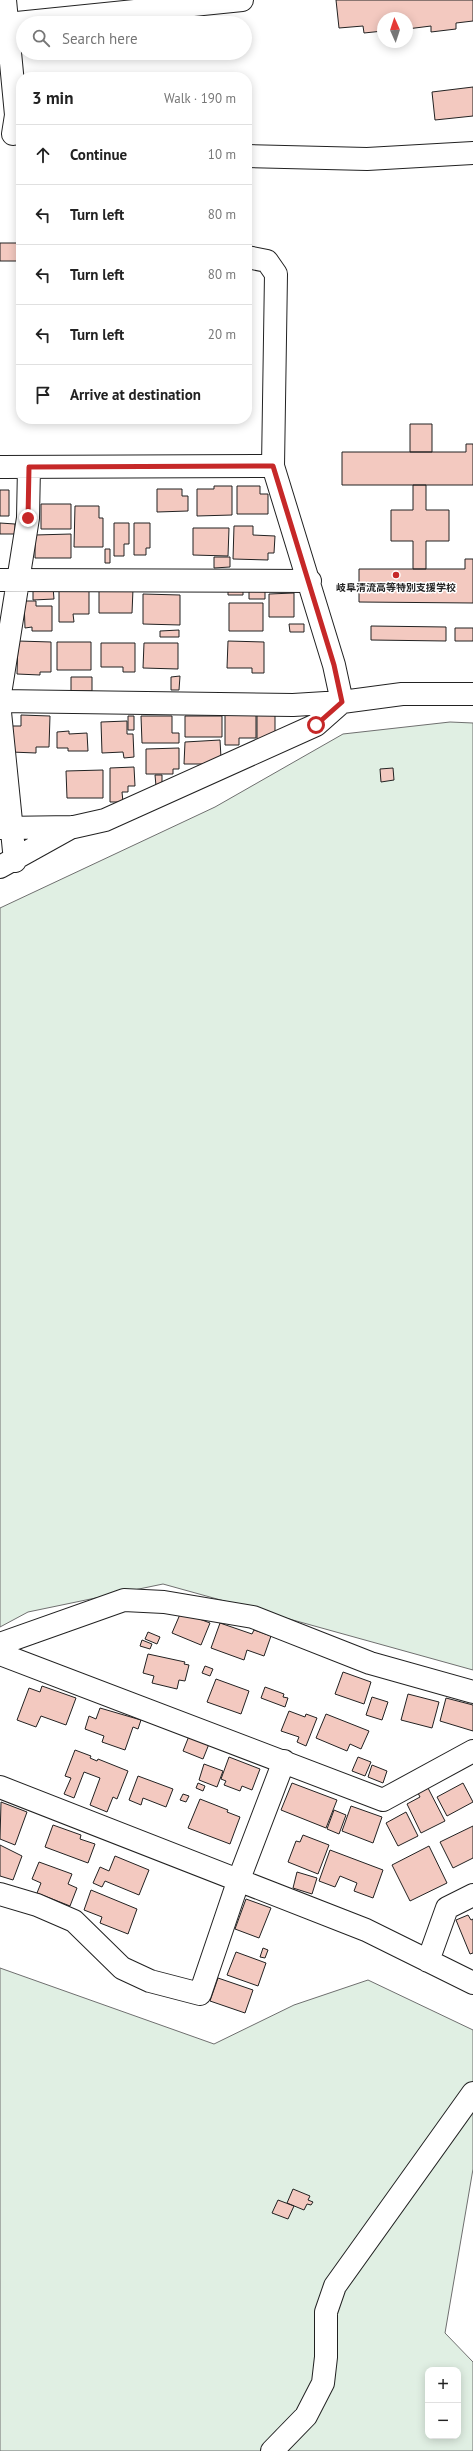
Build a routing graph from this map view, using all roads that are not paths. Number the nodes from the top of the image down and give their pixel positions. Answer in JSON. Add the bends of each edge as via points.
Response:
{"nodes":[{"id":1,"x":5,"y":0,"type":"edge"},
{"id":2,"x":242,"y":0,"type":"edge"},
{"id":3,"x":169,"y":4,"type":"edge"},
{"id":4,"x":72,"y":16,"type":"edge"},
{"id":5,"x":16,"y":23,"type":"edge"},
{"id":6,"x":7,"y":24,"type":"junction"},
{"id":7,"x":11,"y":134,"type":"edge"},
{"id":8,"x":473,"y":153,"type":"edge"},
{"id":9,"x":252,"y":156,"type":"edge"},
{"id":10,"x":252,"y":259,"type":"edge"},
{"id":11,"x":273,"y":466,"type":"junction"},
{"id":12,"x":0,"y":467,"type":"edge"},
{"id":13,"x":29,"y":467,"type":"junction"},
{"id":14,"x":9,"y":580,"type":"edge"},
{"id":15,"x":310,"y":582,"type":"junction"},
{"id":16,"x":0,"y":694,"type":"edge"},
{"id":17,"x":473,"y":694,"type":"edge"},
{"id":18,"x":0,"y":701,"type":"edge"},
{"id":19,"x":342,"y":702,"type":"junction"},
{"id":20,"x":0,"y":712,"type":"edge"},
{"id":21,"x":74,"y":827,"type":"junction"},
{"id":22,"x":6,"y":828,"type":"edge"},
{"id":23,"x":7,"y":864,"type":"edge"},
{"id":24,"x":0,"y":1644,"type":"edge"},
{"id":25,"x":0,"y":1654,"type":"edge"},
{"id":26,"x":473,"y":1692,"type":"edge"},
{"id":27,"x":473,"y":1750,"type":"edge"},
{"id":28,"x":284,"y":1761,"type":"junction"},
{"id":29,"x":0,"y":1788,"type":"edge"},
{"id":30,"x":239,"y":1879,"type":"junction"},
{"id":31,"x":0,"y":1894,"type":"edge"},
{"id":32,"x":473,"y":1895,"type":"edge"},
{"id":33,"x":428,"y":1961,"type":"junction"},
{"id":34,"x":473,"y":1983,"type":"edge"},
{"id":35,"x":473,"y":2093,"type":"edge"},
{"id":36,"x":272,"y":2451,"type":"edge"}],
"edges":[{"from":1,"to":6,"type":"street"},
{"from":2,"to":3,"type":"street"},
{"from":3,"to":4,"type":"street"},
{"from":5,"to":6,"type":"street"},
{"from":6,"to":7,"type":"street","via":[[16,115]]},
{"from":8,"to":9,"type":"street","via":[[367,159]]},
{"from":10,"to":11,"type":"street","via":[[267,261],[276,274]]},
{"from":11,"to":13,"type":"street"},
{"from":11,"to":15,"type":"street"},
{"from":12,"to":13,"type":"street"},
{"from":13,"to":14,"type":"street","via":[[28,518]]},
{"from":14,"to":15,"type":"street"},
{"from":14,"to":16,"type":"street"},
{"from":15,"to":19,"type":"street"},
{"from":17,"to":19,"type":"street","via":[[402,694]]},
{"from":18,"to":19,"type":"street","via":[[293,705]]},
{"from":19,"to":21,"type":"street","via":[[316,725],[105,820]]},
{"from":20,"to":22,"type":"street"},
{"from":21,"to":22,"type":"street"},
{"from":21,"to":23,"type":"street"},
{"from":22,"to":23,"type":"street"},
{"from":24,"to":26,"type":"street","via":[[124,1600],[164,1602],[253,1617],[370,1663]]},
{"from":25,"to":28,"type":"street"},
{"from":27,"to":28,"type":"street","via":[[383,1800]]},
{"from":28,"to":30,"type":"street"},
{"from":29,"to":30,"type":"street"},
{"from":30,"to":31,"type":"street","via":[[200,1994],[150,1981],[122,1968],[74,1921],[37,1905]]},
{"from":30,"to":33,"type":"street","via":[[366,1930]]},
{"from":32,"to":33,"type":"street","via":[[447,1908]]},
{"from":33,"to":34,"type":"street"},
{"from":35,"to":36,"type":"street","via":[[335,2286],[326,2312],[323,2383],[306,2416]]}]}
